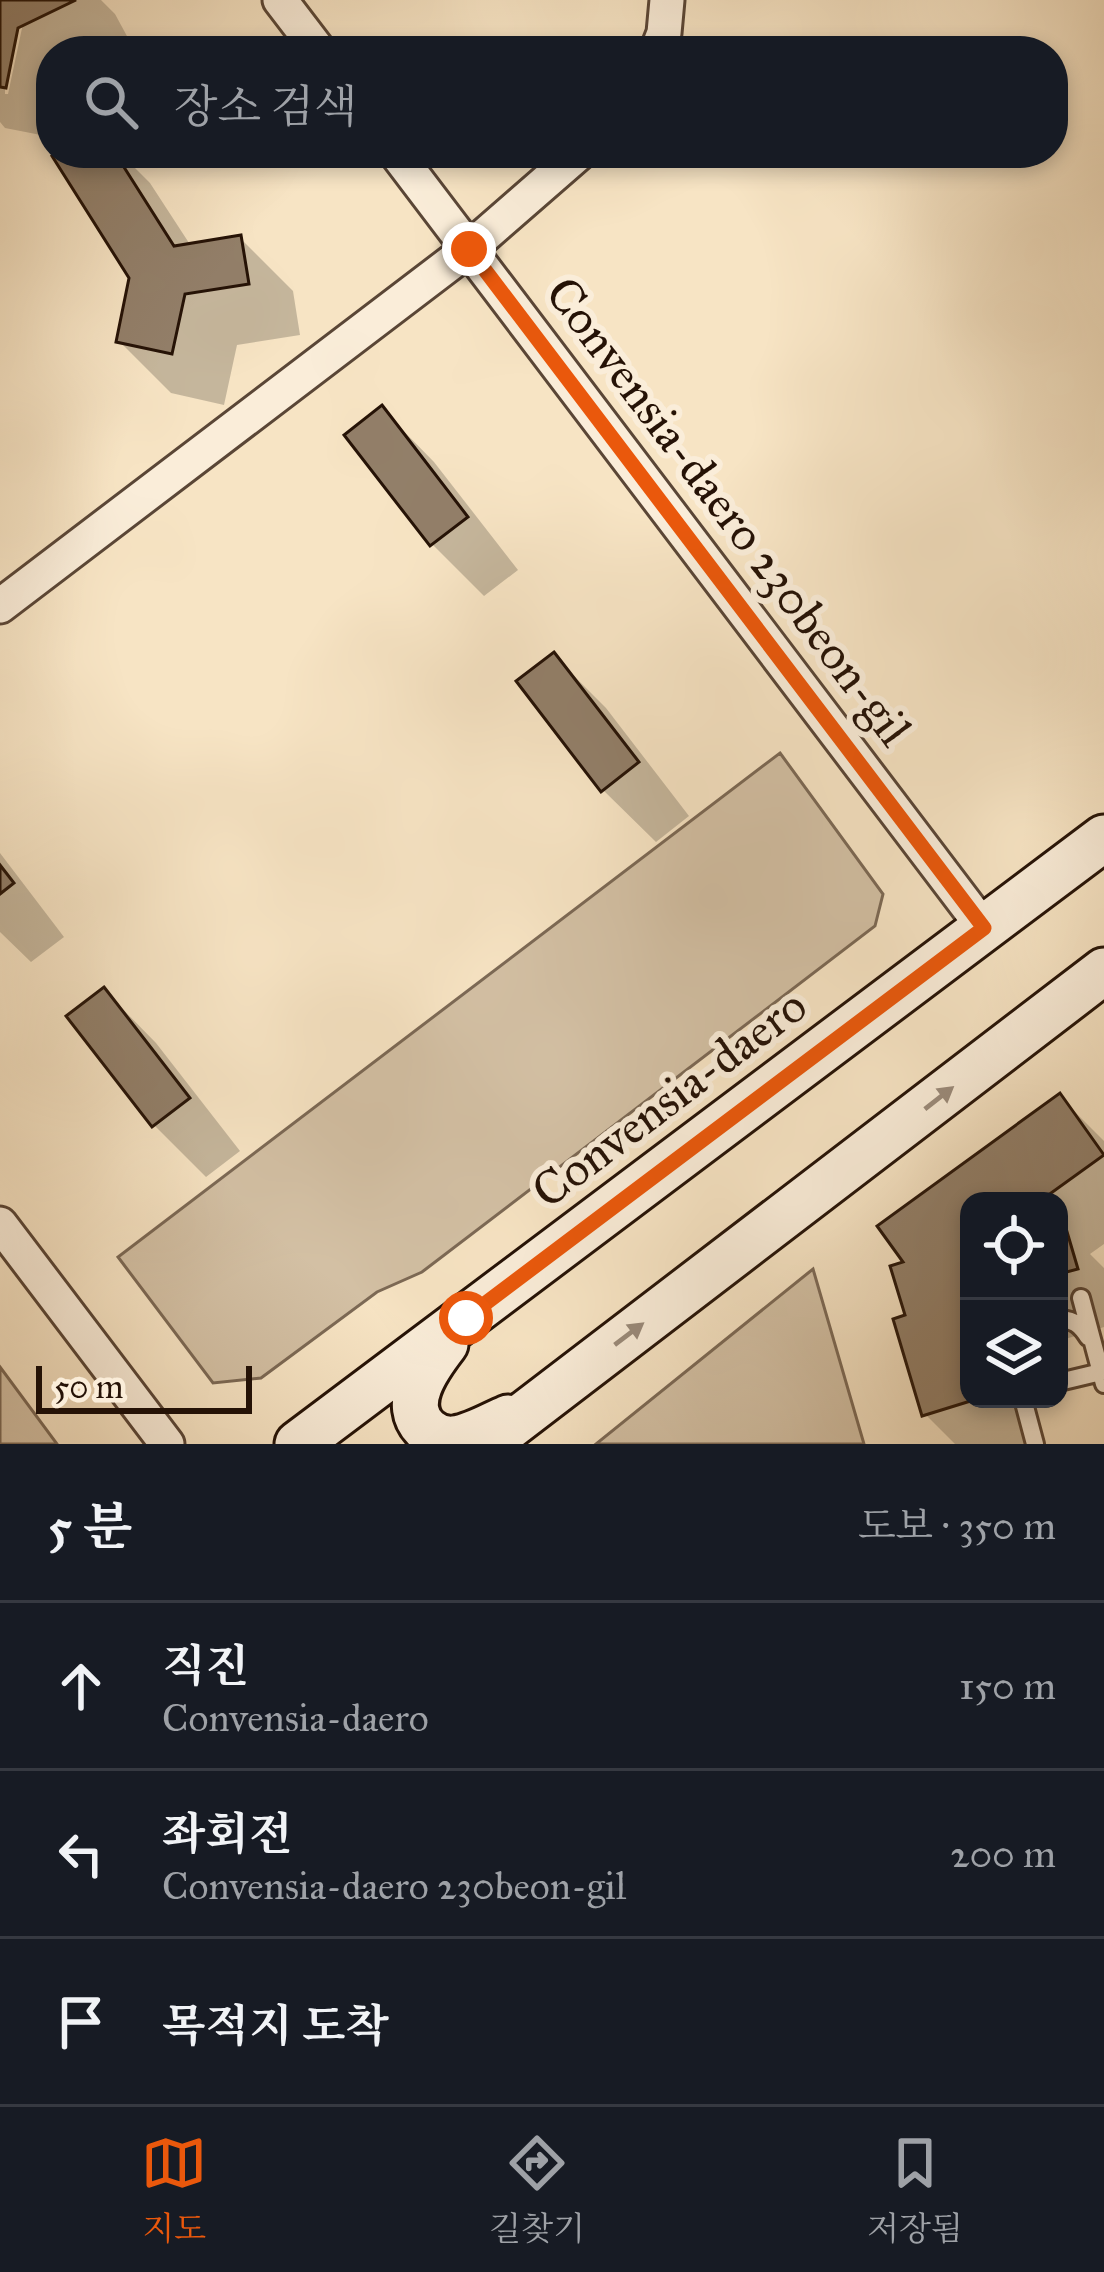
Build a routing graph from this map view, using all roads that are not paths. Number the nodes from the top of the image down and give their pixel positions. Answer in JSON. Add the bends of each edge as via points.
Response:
{"nodes":[{"id":1,"x":280,"y":0,"type":"edge"},
{"id":2,"x":667,"y":0,"type":"edge"},
{"id":3,"x":308,"y":36,"type":"edge"},
{"id":4,"x":663,"y":36,"type":"edge"},
{"id":5,"x":407,"y":168,"type":"edge"},
{"id":6,"x":562,"y":168,"type":"edge"},
{"id":7,"x":469,"y":249,"type":"junction"},
{"id":8,"x":0,"y":606,"type":"edge"},
{"id":9,"x":1104,"y":838,"type":"edge"},
{"id":10,"x":984,"y":928,"type":"junction"},
{"id":11,"x":1104,"y":971,"type":"edge"},
{"id":12,"x":0,"y":1224,"type":"edge"},
{"id":13,"x":1081,"y":1298,"type":"dead end"},
{"id":14,"x":466,"y":1318,"type":"junction"},
{"id":15,"x":1068,"y":1319,"type":"edge"},
{"id":16,"x":1100,"y":1359,"type":"edge"},
{"id":17,"x":1068,"y":1377,"type":"edge"},
{"id":18,"x":536,"y":1405,"type":"junction"},
{"id":19,"x":1026,"y":1408,"type":"edge"},
{"id":20,"x":167,"y":1444,"type":"edge"},
{"id":21,"x":298,"y":1444,"type":"edge"},
{"id":22,"x":486,"y":1444,"type":"edge"},
{"id":23,"x":1036,"y":1444,"type":"edge"}],
"edges":[{"from":1,"to":3,"type":"street"},
{"from":2,"to":4,"type":"street"},
{"from":5,"to":7,"type":"street","name":"Convensia-daero 230beon-gil"},
{"from":6,"to":7,"type":"street"},
{"from":7,"to":8,"type":"street"},
{"from":7,"to":10,"type":"street","name":"Convensia-daero 230beon-gil"},
{"from":9,"to":10,"type":"main road","name":"Convensia-daero"},
{"from":10,"to":14,"type":"main road","name":"Convensia-daero"},
{"from":18,"to":11,"type":"main road","one_way":true},
{"from":12,"to":20,"type":"street"},
{"from":13,"to":16,"type":"lane"},
{"from":14,"to":18,"type":"main road","via":[[426,1369],[416,1394],[422,1426],[453,1439]]},
{"from":14,"to":21,"type":"main road","name":"Convensia-daero"},
{"from":15,"to":16,"type":"lane"},
{"from":16,"to":17,"type":"lane"},
{"from":18,"to":22,"type":"main road"},
{"from":19,"to":23,"type":"lane"}]}
